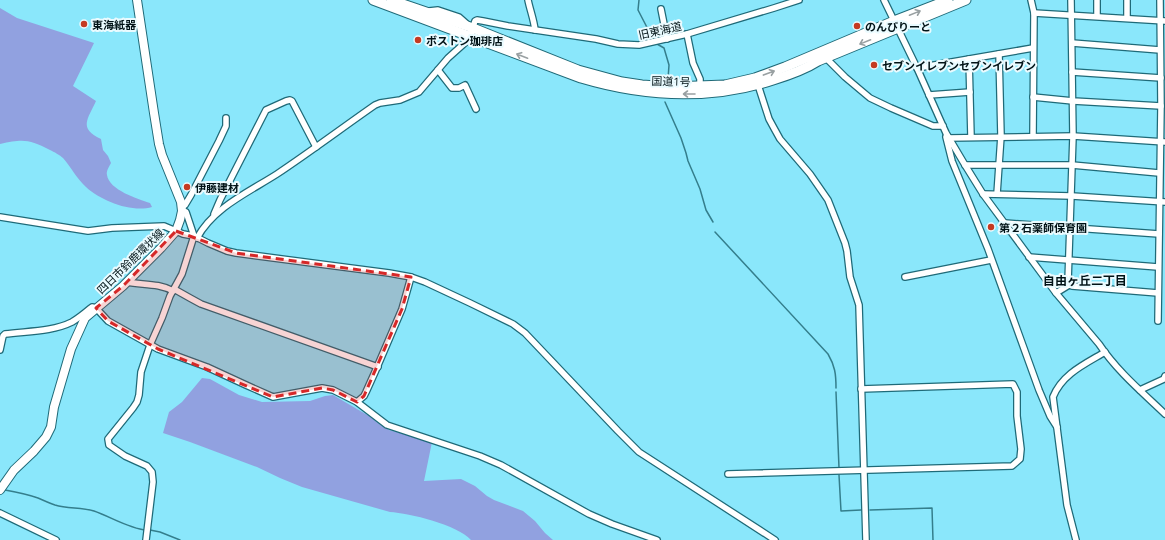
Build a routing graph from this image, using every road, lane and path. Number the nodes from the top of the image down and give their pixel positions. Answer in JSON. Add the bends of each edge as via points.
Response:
{"nodes":[{"id":1,"x":137,"y":0,"type":"edge"},
{"id":2,"x":373,"y":0,"type":"edge"},
{"id":3,"x":391,"y":0,"type":"edge"},
{"id":4,"x":528,"y":0,"type":"edge"},
{"id":5,"x":799,"y":0,"type":"edge"},
{"id":6,"x":884,"y":0,"type":"edge"},
{"id":7,"x":948,"y":0,"type":"edge"},
{"id":8,"x":966,"y":0,"type":"edge"},
{"id":9,"x":1031,"y":0,"type":"edge"},
{"id":10,"x":1071,"y":0,"type":"edge"},
{"id":11,"x":1097,"y":0,"type":"edge"},
{"id":12,"x":1127,"y":0,"type":"edge"},
{"id":13,"x":1160,"y":0,"type":"edge"},
{"id":14,"x":790,"y":2,"type":"edge"},
{"id":15,"x":661,"y":10,"type":"dead end"},
{"id":16,"x":423,"y":11,"type":"junction"},
{"id":17,"x":1034,"y":13,"type":"junction"},
{"id":18,"x":1071,"y":14,"type":"junction"},
{"id":19,"x":1097,"y":16,"type":"junction"},
{"id":20,"x":1127,"y":18,"type":"junction"},
{"id":21,"x":1162,"y":20,"type":"edge"},
{"id":22,"x":896,"y":25,"type":"junction"},
{"id":23,"x":473,"y":28,"type":"junction"},
{"id":24,"x":535,"y":30,"type":"junction"},
{"id":25,"x":687,"y":34,"type":"junction"},
{"id":26,"x":666,"y":39,"type":"junction"},
{"id":27,"x":1072,"y":43,"type":"junction"},
{"id":28,"x":1033,"y":48,"type":"junction"},
{"id":29,"x":1160,"y":50,"type":"junction"},
{"id":30,"x":999,"y":54,"type":"junction"},
{"id":31,"x":823,"y":56,"type":"junction"},
{"id":32,"x":969,"y":59,"type":"junction"},
{"id":33,"x":917,"y":68,"type":"junction"},
{"id":34,"x":438,"y":70,"type":"junction"},
{"id":35,"x":1072,"y":72,"type":"junction"},
{"id":36,"x":1160,"y":78,"type":"junction"},
{"id":37,"x":600,"y":80,"type":"junction"},
{"id":38,"x":758,"y":85,"type":"junction"},
{"id":39,"x":700,"y":86,"type":"junction"},
{"id":40,"x":970,"y":92,"type":"junction"},
{"id":41,"x":929,"y":95,"type":"junction"},
{"id":42,"x":1033,"y":97,"type":"junction"},
{"id":43,"x":1073,"y":101,"type":"junction"},
{"id":44,"x":1161,"y":106,"type":"junction"},
{"id":45,"x":476,"y":109,"type":"dead end"},
{"id":46,"x":226,"y":118,"type":"dead end"},
{"id":47,"x":943,"y":126,"type":"junction"},
{"id":48,"x":947,"y":136,"type":"junction"},
{"id":49,"x":1001,"y":136,"type":"junction"},
{"id":50,"x":1033,"y":136,"type":"junction"},
{"id":51,"x":1073,"y":136,"type":"junction"},
{"id":52,"x":971,"y":137,"type":"junction"},
{"id":53,"x":1162,"y":142,"type":"edge"},
{"id":54,"x":316,"y":147,"type":"junction"},
{"id":55,"x":965,"y":165,"type":"junction"},
{"id":56,"x":999,"y":165,"type":"junction"},
{"id":57,"x":1072,"y":165,"type":"junction"},
{"id":58,"x":1160,"y":173,"type":"junction"},
{"id":59,"x":984,"y":194,"type":"junction"},
{"id":60,"x":997,"y":194,"type":"junction"},
{"id":61,"x":1072,"y":196,"type":"junction"},
{"id":62,"x":1162,"y":202,"type":"edge"},
{"id":63,"x":182,"y":209,"type":"junction"},
{"id":64,"x":213,"y":216,"type":"junction"},
{"id":65,"x":0,"y":217,"type":"edge"},
{"id":66,"x":1005,"y":223,"type":"junction"},
{"id":67,"x":1070,"y":228,"type":"junction"},
{"id":68,"x":176,"y":231,"type":"junction"},
{"id":69,"x":1159,"y":234,"type":"junction"},
{"id":70,"x":196,"y":237,"type":"junction"},
{"id":71,"x":1029,"y":257,"type":"junction"},
{"id":72,"x":991,"y":260,"type":"junction"},
{"id":73,"x":1069,"y":260,"type":"junction"},
{"id":74,"x":1158,"y":267,"type":"junction"},
{"id":75,"x":905,"y":276,"type":"dead end"},
{"id":76,"x":411,"y":277,"type":"junction"},
{"id":77,"x":127,"y":282,"type":"junction"},
{"id":78,"x":1069,"y":285,"type":"junction"},
{"id":79,"x":174,"y":290,"type":"junction"},
{"id":80,"x":1056,"y":293,"type":"junction"},
{"id":81,"x":1158,"y":293,"type":"junction"},
{"id":82,"x":96,"y":308,"type":"junction"},
{"id":83,"x":1158,"y":321,"type":"dead end"},
{"id":84,"x":150,"y":345,"type":"junction"},
{"id":85,"x":0,"y":350,"type":"edge"},
{"id":86,"x":1104,"y":352,"type":"junction"},
{"id":87,"x":378,"y":367,"type":"junction"},
{"id":88,"x":1165,"y":376,"type":"edge"},
{"id":89,"x":862,"y":389,"type":"junction"},
{"id":90,"x":1140,"y":390,"type":"junction"},
{"id":91,"x":356,"y":402,"type":"junction"},
{"id":92,"x":1165,"y":414,"type":"edge"},
{"id":93,"x":1057,"y":427,"type":"junction"},
{"id":94,"x":865,"y":470,"type":"junction"},
{"id":95,"x":728,"y":474,"type":"dead end"},
{"id":96,"x":0,"y":490,"type":"edge"},
{"id":97,"x":0,"y":513,"type":"edge"},
{"id":98,"x":56,"y":540,"type":"edge"},
{"id":99,"x":146,"y":540,"type":"edge"},
{"id":100,"x":657,"y":540,"type":"edge"},
{"id":101,"x":775,"y":540,"type":"edge"},
{"id":102,"x":866,"y":540,"type":"edge"},
{"id":103,"x":1076,"y":540,"type":"edge"}],
"edges":[{"from":1,"to":63,"type":"main road","via":[[159,144]]},
{"from":2,"to":23,"type":"highway","name":"国道1号"},
{"from":3,"to":16,"type":"highway","name":"国道1号"},
{"from":4,"to":24,"type":"street"},
{"from":5,"to":14,"type":"street","name":"旧東海道"},
{"from":6,"to":22,"type":"street"},
{"from":22,"to":7,"type":"highway","name":"国道1号","one_way":true},
{"from":8,"to":22,"type":"highway","name":"国道1号"},
{"from":9,"to":17,"type":"street"},
{"from":10,"to":18,"type":"street"},
{"from":11,"to":19,"type":"street"},
{"from":12,"to":20,"type":"street"},
{"from":13,"to":21,"type":"street"},
{"from":14,"to":25,"type":"street","name":"旧東海道"},
{"from":15,"to":26,"type":"street"},
{"from":16,"to":23,"type":"highway","name":"国道1号"},
{"from":16,"to":23,"type":"street","via":[[438,10],[460,17]]},
{"from":17,"to":18,"type":"street"},
{"from":17,"to":28,"type":"street"},
{"from":18,"to":19,"type":"street"},
{"from":18,"to":27,"type":"street"},
{"from":19,"to":20,"type":"street"},
{"from":20,"to":21,"type":"street"},
{"from":21,"to":29,"type":"street"},
{"from":22,"to":31,"type":"highway","name":"国道1号"},
{"from":22,"to":33,"type":"street"},
{"from":23,"to":24,"type":"street","name":"旧東海道","via":[[477,20]]},
{"from":23,"to":34,"type":"street","via":[[467,41]]},
{"from":23,"to":37,"type":"highway","name":"国道1号","via":[[581,78]]},
{"from":24,"to":26,"type":"street","name":"旧東海道","via":[[633,46]]},
{"from":25,"to":26,"type":"street","name":"旧東海道"},
{"from":25,"to":39,"type":"street"},
{"from":27,"to":29,"type":"street"},
{"from":27,"to":35,"type":"street"},
{"from":28,"to":30,"type":"street"},
{"from":28,"to":42,"type":"street"},
{"from":29,"to":36,"type":"street"},
{"from":30,"to":32,"type":"street"},
{"from":30,"to":49,"type":"street"},
{"from":31,"to":38,"type":"highway","name":"国道1号","via":[[800,71]]},
{"from":39,"to":31,"type":"highway","name":"国道1号","one_way":true,"via":[[725,85],[755,78]]},
{"from":31,"to":47,"type":"street","via":[[863,93],[876,101],[933,126]]},
{"from":32,"to":33,"type":"street"},
{"from":32,"to":40,"type":"street"},
{"from":33,"to":41,"type":"street"},
{"from":34,"to":45,"type":"street","via":[[452,88],[465,85]]},
{"from":34,"to":54,"type":"street","via":[[419,92],[400,100],[375,105]]},
{"from":35,"to":36,"type":"street"},
{"from":35,"to":43,"type":"street"},
{"from":36,"to":44,"type":"street"},
{"from":38,"to":37,"type":"highway","name":"国道1号","one_way":true,"via":[[693,94],[641,92]]},
{"from":37,"to":39,"type":"highway","name":"国道1号","via":[[671,87]]},
{"from":38,"to":89,"type":"street","via":[[775,130],[823,191],[845,243],[850,277],[859,305]]},
{"from":40,"to":41,"type":"street"},
{"from":40,"to":52,"type":"street"},
{"from":41,"to":47,"type":"street"},
{"from":42,"to":43,"type":"street"},
{"from":42,"to":50,"type":"street"},
{"from":43,"to":44,"type":"street"},
{"from":43,"to":51,"type":"street"},
{"from":44,"to":53,"type":"street"},
{"from":46,"to":63,"type":"street","via":[[226,126]]},
{"from":47,"to":48,"type":"street"},
{"from":48,"to":52,"type":"street"},
{"from":48,"to":55,"type":"street"},
{"from":48,"to":72,"type":"street","via":[[952,162]]},
{"from":49,"to":50,"type":"street"},
{"from":49,"to":52,"type":"street"},
{"from":49,"to":56,"type":"street"},
{"from":50,"to":51,"type":"street"},
{"from":51,"to":53,"type":"street"},
{"from":51,"to":57,"type":"street"},
{"from":53,"to":58,"type":"street"},
{"from":54,"to":64,"type":"street"},
{"from":54,"to":64,"type":"street","via":[[292,101],[266,110]]},
{"from":55,"to":56,"type":"street"},
{"from":55,"to":59,"type":"street"},
{"from":56,"to":57,"type":"street"},
{"from":56,"to":60,"type":"street"},
{"from":57,"to":58,"type":"street"},
{"from":57,"to":61,"type":"street"},
{"from":58,"to":62,"type":"street"},
{"from":59,"to":60,"type":"street"},
{"from":59,"to":66,"type":"street"},
{"from":60,"to":61,"type":"street"},
{"from":61,"to":62,"type":"street"},
{"from":61,"to":67,"type":"street"},
{"from":62,"to":69,"type":"street"},
{"from":63,"to":68,"type":"main road","name":"四日市鈴鹿環状線"},
{"from":63,"to":70,"type":"street","via":[[186,212]]},
{"from":64,"to":70,"type":"street"},
{"from":65,"to":68,"type":"street","via":[[88,231],[164,226]]},
{"from":66,"to":67,"type":"street"},
{"from":66,"to":71,"type":"street"},
{"from":67,"to":69,"type":"street"},
{"from":67,"to":73,"type":"street"},
{"from":68,"to":70,"type":"street"},
{"from":68,"to":77,"type":"main road","name":"四日市鈴鹿環状線"},
{"from":69,"to":74,"type":"street"},
{"from":70,"to":76,"type":"street","via":[[208,244],[236,253]]},
{"from":70,"to":79,"type":"street"},
{"from":71,"to":73,"type":"street"},
{"from":71,"to":80,"type":"street"},
{"from":72,"to":75,"type":"street"},
{"from":72,"to":93,"type":"street","via":[[1039,390]]},
{"from":73,"to":74,"type":"street"},
{"from":73,"to":78,"type":"street"},
{"from":74,"to":81,"type":"street"},
{"from":76,"to":87,"type":"street","via":[[402,309]]},
{"from":76,"to":101,"type":"street","via":[[513,324],[530,338],[640,452]]},
{"from":77,"to":79,"type":"street"},
{"from":77,"to":82,"type":"main road","name":"四日市鈴鹿環状線"},
{"from":78,"to":80,"type":"street"},
{"from":78,"to":81,"type":"street"},
{"from":79,"to":84,"type":"street"},
{"from":79,"to":87,"type":"street","via":[[202,304]]},
{"from":80,"to":86,"type":"street"},
{"from":81,"to":83,"type":"street"},
{"from":82,"to":84,"type":"street","via":[[108,321]]},
{"from":82,"to":85,"type":"street","via":[[92,307],[72,322],[58,327],[5,334]]},
{"from":82,"to":96,"type":"main road","name":"四日市鈴鹿環状線","via":[[85,318],[71,349],[54,407],[51,427],[46,437],[14,470]]},
{"from":84,"to":91,"type":"street","via":[[273,396],[329,388]]},
{"from":84,"to":99,"type":"street","via":[[141,372],[137,402],[108,439],[109,445],[147,466],[152,472]]},
{"from":86,"to":90,"type":"street"},
{"from":86,"to":93,"type":"street","via":[[1074,370],[1059,385],[1053,397]]},
{"from":87,"to":91,"type":"street","via":[[364,396]]},
{"from":88,"to":90,"type":"street","via":[[1164,379]]},
{"from":89,"to":94,"type":"street"},
{"from":89,"to":94,"type":"street","via":[[1013,384],[1017,392],[1021,449],[1020,460],[1012,466]]},
{"from":90,"to":92,"type":"street"},
{"from":91,"to":100,"type":"street","via":[[387,425],[480,456],[589,514]]},
{"from":93,"to":103,"type":"street","via":[[1067,504]]},
{"from":94,"to":95,"type":"street"},
{"from":94,"to":102,"type":"street"},
{"from":97,"to":98,"type":"street"}]}
